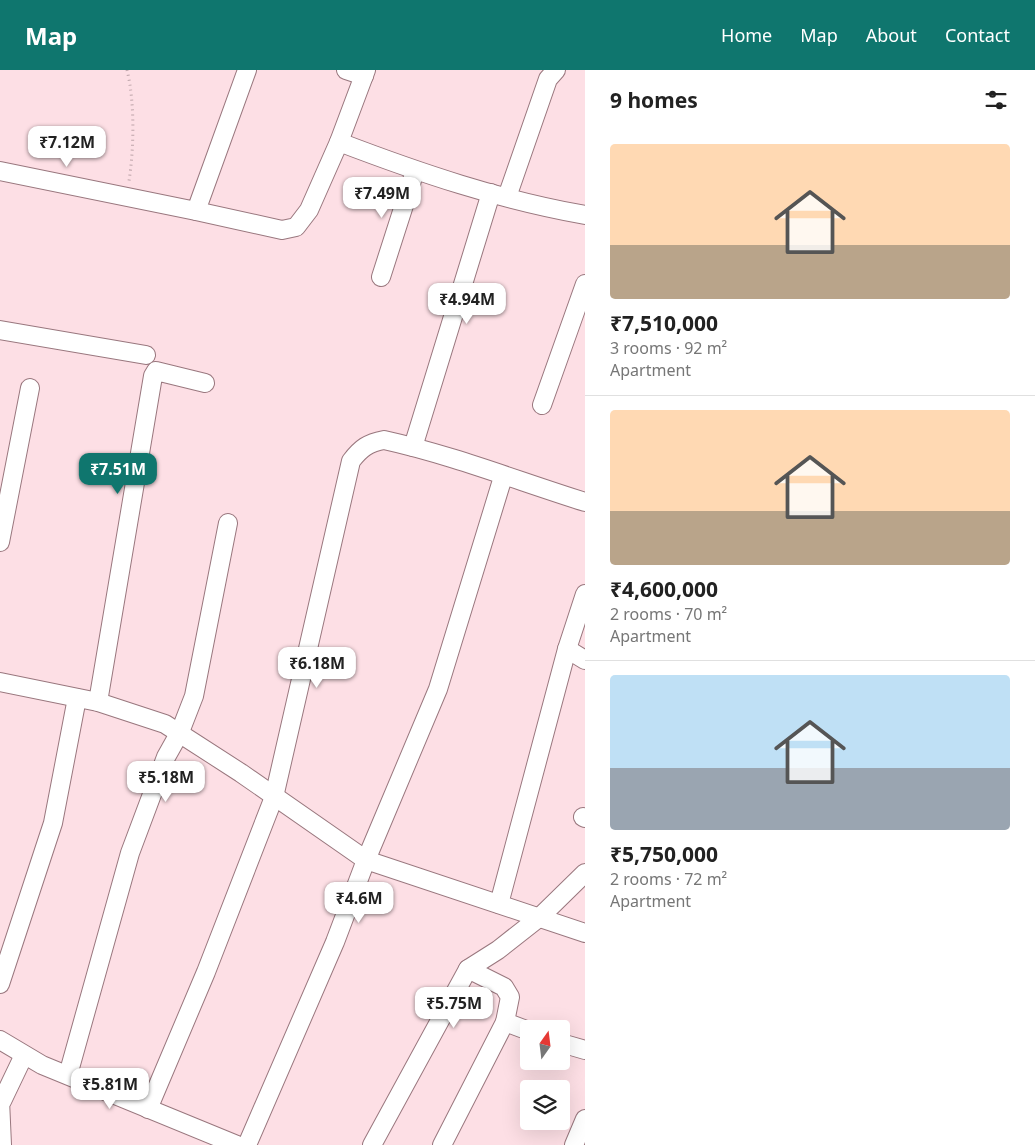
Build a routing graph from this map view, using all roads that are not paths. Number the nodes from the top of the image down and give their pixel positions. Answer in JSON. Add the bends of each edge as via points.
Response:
{"nodes":[{"id":1,"x":248,"y":70,"type":"edge"},
{"id":2,"x":346,"y":70,"type":"edge"},
{"id":3,"x":556,"y":70,"type":"edge"},
{"id":4,"x":365,"y":73,"type":"edge"},
{"id":5,"x":339,"y":142,"type":"junction"},
{"id":6,"x":0,"y":171,"type":"edge"},
{"id":7,"x":414,"y":171,"type":"junction"},
{"id":8,"x":499,"y":195,"type":"junction"},
{"id":9,"x":196,"y":211,"type":"junction"},
{"id":10,"x":585,"y":215,"type":"edge"},
{"id":11,"x":381,"y":277,"type":"dead end"},
{"id":12,"x":585,"y":284,"type":"edge"},
{"id":13,"x":0,"y":330,"type":"edge"},
{"id":14,"x":146,"y":355,"type":"dead end"},
{"id":15,"x":205,"y":383,"type":"dead end"},
{"id":16,"x":30,"y":388,"type":"dead end"},
{"id":17,"x":542,"y":405,"type":"dead end"},
{"id":18,"x":413,"y":447,"type":"junction"},
{"id":19,"x":503,"y":477,"type":"junction"},
{"id":20,"x":585,"y":502,"type":"edge"},
{"id":21,"x":228,"y":523,"type":"dead end"},
{"id":22,"x":0,"y":542,"type":"edge"},
{"id":23,"x":585,"y":594,"type":"edge"},
{"id":24,"x":567,"y":649,"type":"junction"},
{"id":25,"x":585,"y":660,"type":"edge"},
{"id":26,"x":0,"y":682,"type":"edge"},
{"id":27,"x":77,"y":698,"type":"junction"},
{"id":28,"x":98,"y":702,"type":"junction"},
{"id":29,"x":180,"y":732,"type":"junction"},
{"id":30,"x":274,"y":798,"type":"junction"},
{"id":31,"x":366,"y":860,"type":"junction"},
{"id":32,"x":585,"y":873,"type":"edge"},
{"id":33,"x":499,"y":904,"type":"junction"},
{"id":34,"x":540,"y":917,"type":"junction"},
{"id":35,"x":585,"y":933,"type":"edge"},
{"id":36,"x":468,"y":969,"type":"junction"},
{"id":37,"x":0,"y":984,"type":"edge"},
{"id":38,"x":505,"y":1022,"type":"junction"},
{"id":39,"x":520,"y":1028,"type":"edge"},
{"id":40,"x":0,"y":1040,"type":"edge"},
{"id":41,"x":570,"y":1046,"type":"edge"},
{"id":42,"x":585,"y":1050,"type":"edge"},
{"id":43,"x":24,"y":1056,"type":"junction"},
{"id":44,"x":68,"y":1075,"type":"junction"},
{"id":45,"x":1,"y":1100,"type":"edge"},
{"id":46,"x":148,"y":1109,"type":"junction"},
{"id":47,"x":585,"y":1120,"type":"edge"},
{"id":48,"x":225,"y":1143,"type":"edge"},
{"id":49,"x":2,"y":1145,"type":"edge"},
{"id":50,"x":247,"y":1145,"type":"edge"},
{"id":51,"x":372,"y":1145,"type":"edge"},
{"id":52,"x":442,"y":1145,"type":"edge"},
{"id":53,"x":574,"y":1145,"type":"edge"}],
"edges":[{"from":1,"to":9,"type":"street"},
{"from":2,"to":4,"type":"street"},
{"from":3,"to":8,"type":"street","via":[[548,79]]},
{"from":4,"to":5,"type":"street"},
{"from":5,"to":7,"type":"street"},
{"from":5,"to":9,"type":"street","via":[[309,210],[296,227],[282,230]]},
{"from":6,"to":9,"type":"street"},
{"from":7,"to":8,"type":"street"},
{"from":7,"to":11,"type":"street"},
{"from":8,"to":10,"type":"street"},
{"from":8,"to":18,"type":"street"},
{"from":12,"to":17,"type":"street"},
{"from":13,"to":14,"type":"street"},
{"from":15,"to":28,"type":"street","via":[[156,371],[153,376]]},
{"from":16,"to":22,"type":"street"},
{"from":18,"to":19,"type":"street"},
{"from":18,"to":30,"type":"street","via":[[384,440],[371,442],[351,461]]},
{"from":19,"to":20,"type":"street"},
{"from":19,"to":31,"type":"street","via":[[438,689]]},
{"from":21,"to":29,"type":"street","via":[[194,696]]},
{"from":23,"to":24,"type":"street"},
{"from":24,"to":25,"type":"street"},
{"from":24,"to":33,"type":"street"},
{"from":26,"to":27,"type":"street"},
{"from":27,"to":28,"type":"street"},
{"from":27,"to":37,"type":"street","via":[[53,823]]},
{"from":28,"to":29,"type":"street"},
{"from":29,"to":30,"type":"street"},
{"from":29,"to":44,"type":"street","via":[[166,757],[130,853]]},
{"from":30,"to":31,"type":"street"},
{"from":30,"to":46,"type":"street"},
{"from":31,"to":33,"type":"street"},
{"from":31,"to":50,"type":"street","via":[[335,942]]},
{"from":32,"to":34,"type":"street"},
{"from":33,"to":34,"type":"street"},
{"from":34,"to":35,"type":"street"},
{"from":34,"to":36,"type":"street"},
{"from":36,"to":38,"type":"street","via":[[508,992]]},
{"from":36,"to":51,"type":"street"},
{"from":38,"to":39,"type":"street"},
{"from":38,"to":52,"type":"street"},
{"from":40,"to":43,"type":"street"},
{"from":41,"to":42,"type":"street"},
{"from":43,"to":44,"type":"street"},
{"from":43,"to":45,"type":"street"},
{"from":44,"to":46,"type":"street"},
{"from":45,"to":49,"type":"street"},
{"from":46,"to":48,"type":"street"},
{"from":47,"to":53,"type":"street"}]}
